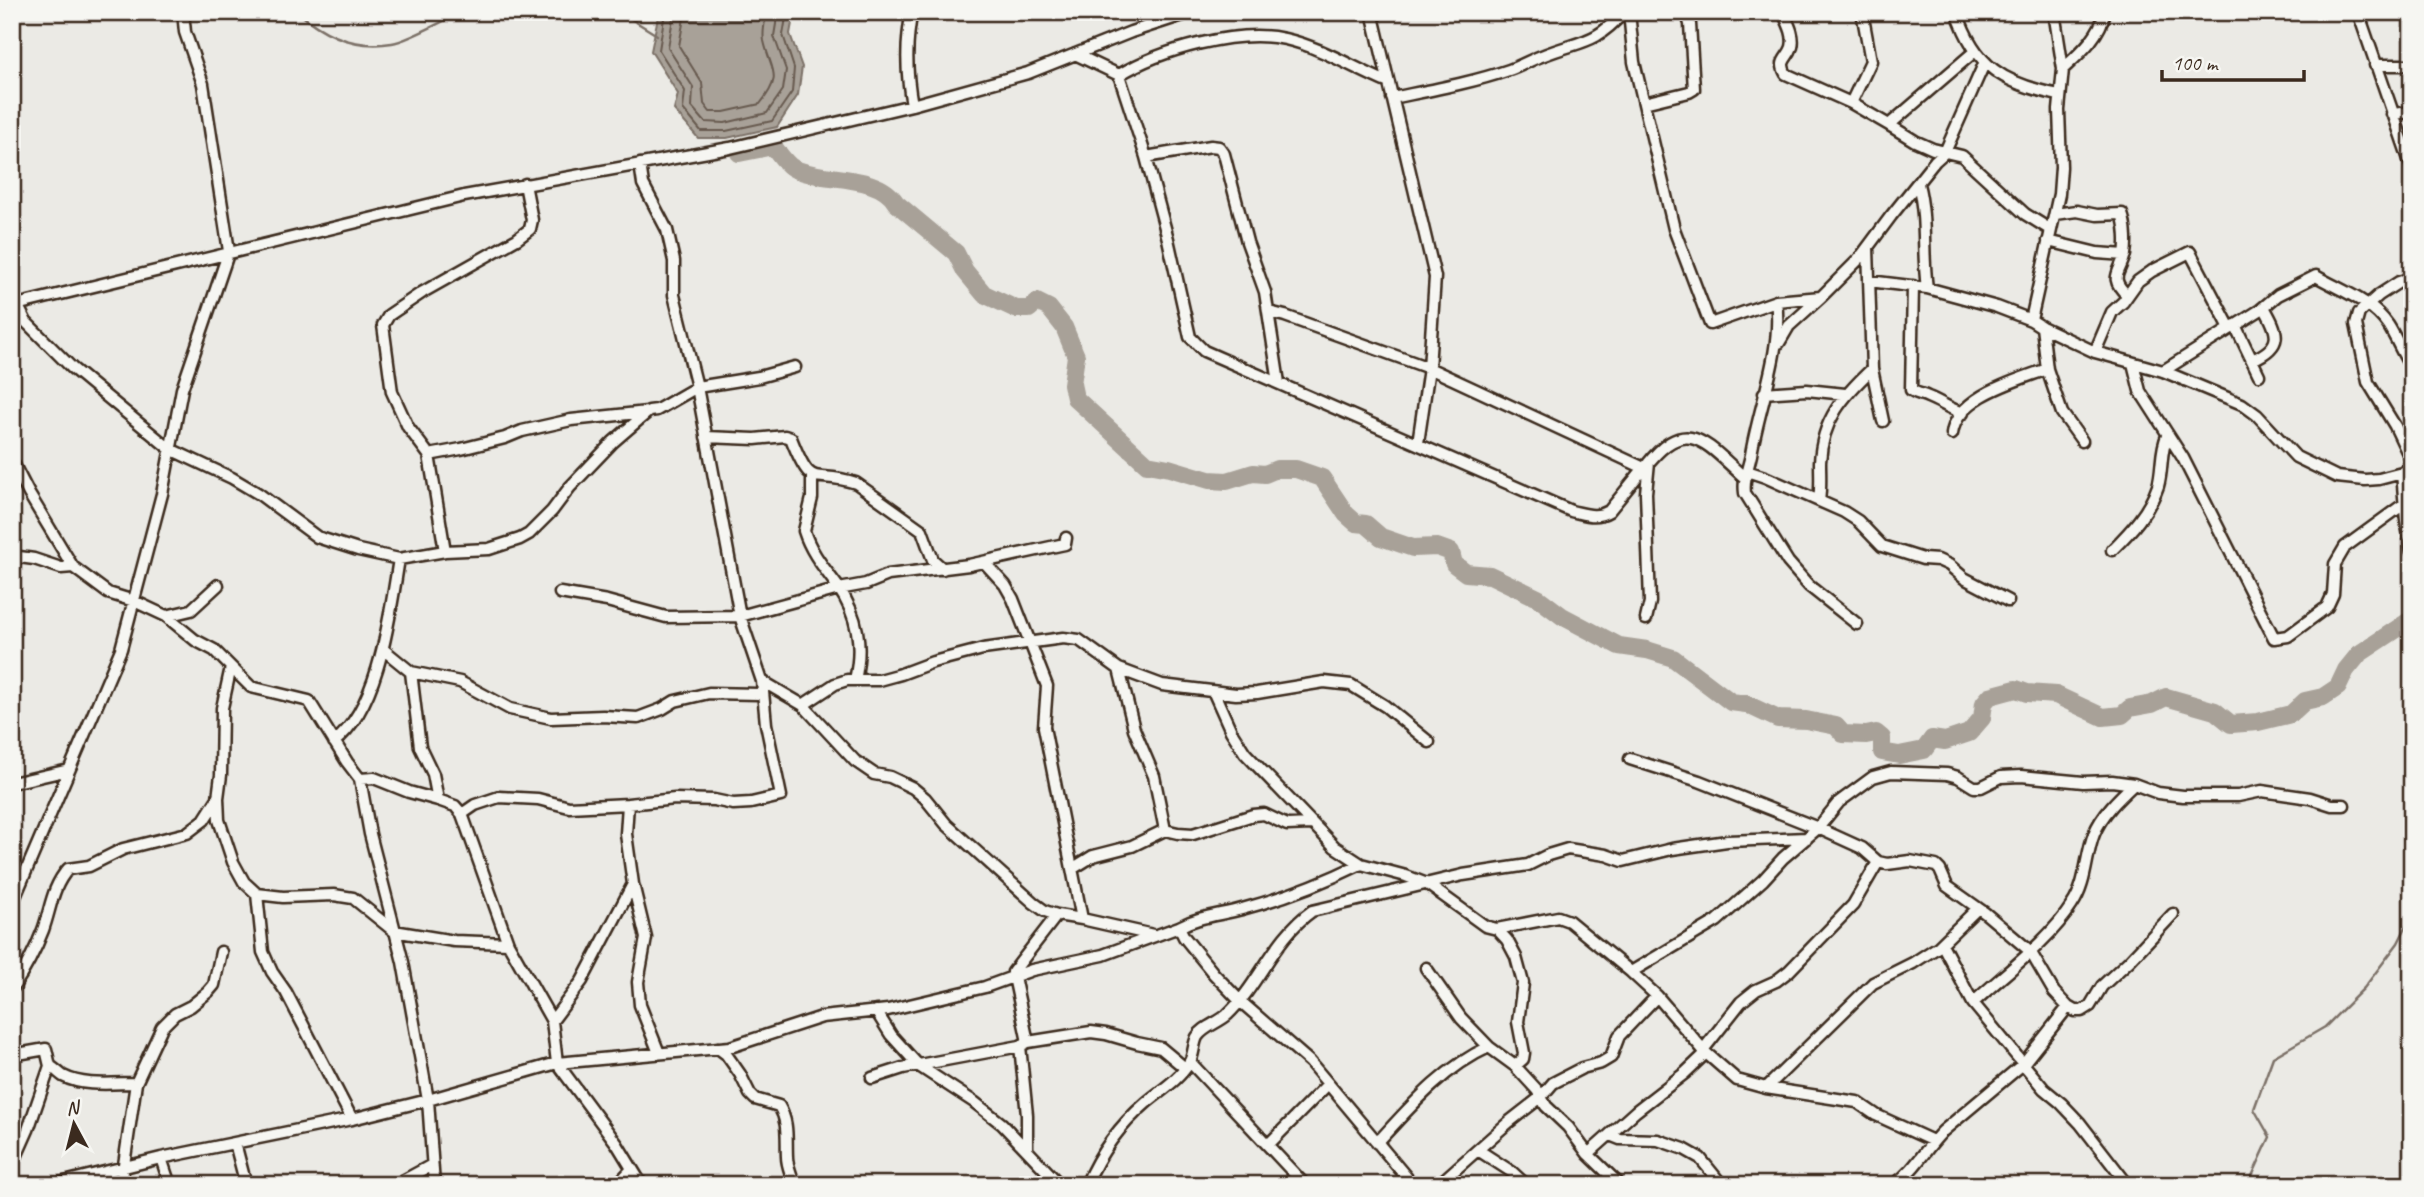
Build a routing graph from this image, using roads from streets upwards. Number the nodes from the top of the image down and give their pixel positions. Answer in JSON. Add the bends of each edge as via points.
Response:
{"nodes":[{"id":1,"x":183,"y":12,"type":"edge"},
{"id":2,"x":912,"y":12,"type":"edge"},
{"id":3,"x":1192,"y":12,"type":"edge"},
{"id":4,"x":1372,"y":12,"type":"edge"},
{"id":5,"x":1626,"y":12,"type":"edge"},
{"id":6,"x":1686,"y":12,"type":"edge"},
{"id":7,"x":1783,"y":12,"type":"edge"},
{"id":8,"x":1862,"y":12,"type":"edge"},
{"id":9,"x":1956,"y":12,"type":"edge"},
{"id":10,"x":2054,"y":12,"type":"edge"},
{"id":11,"x":2105,"y":12,"type":"edge"},
{"id":12,"x":2358,"y":12,"type":"edge"},
{"id":13,"x":1974,"y":51,"type":"junction"},
{"id":14,"x":1075,"y":54,"type":"junction"},
{"id":15,"x":1984,"y":64,"type":"junction"},
{"id":16,"x":2375,"y":65,"type":"junction"},
{"id":17,"x":2412,"y":65,"type":"edge"},
{"id":18,"x":2063,"y":69,"type":"junction"},
{"id":19,"x":1119,"y":75,"type":"junction"},
{"id":20,"x":1389,"y":83,"type":"junction"},
{"id":21,"x":2059,"y":95,"type":"junction"},
{"id":22,"x":1392,"y":98,"type":"junction"},
{"id":23,"x":1644,"y":103,"type":"junction"},
{"id":24,"x":1851,"y":103,"type":"junction"},
{"id":25,"x":912,"y":105,"type":"junction"},
{"id":26,"x":2412,"y":112,"type":"edge"},
{"id":27,"x":2392,"y":114,"type":"junction"},
{"id":28,"x":1889,"y":125,"type":"junction"},
{"id":29,"x":1945,"y":152,"type":"junction"},
{"id":30,"x":1146,"y":158,"type":"junction"},
{"id":31,"x":2411,"y":163,"type":"edge"},
{"id":32,"x":640,"y":164,"type":"junction"},
{"id":33,"x":525,"y":184,"type":"junction"},
{"id":34,"x":1918,"y":184,"type":"junction"},
{"id":35,"x":2054,"y":214,"type":"junction"},
{"id":36,"x":2050,"y":235,"type":"junction"},
{"id":37,"x":1868,"y":248,"type":"junction"},
{"id":38,"x":229,"y":251,"type":"junction"},
{"id":39,"x":2124,"y":255,"type":"junction"},
{"id":40,"x":2412,"y":278,"type":"edge"},
{"id":41,"x":1869,"y":281,"type":"junction"},
{"id":42,"x":1913,"y":286,"type":"junction"},
{"id":43,"x":1927,"y":288,"type":"junction"},
{"id":44,"x":2127,"y":295,"type":"junction"},
{"id":45,"x":1821,"y":297,"type":"junction"},
{"id":46,"x":1776,"y":300,"type":"junction"},
{"id":47,"x":15,"y":305,"type":"edge"},
{"id":48,"x":2368,"y":305,"type":"junction"},
{"id":49,"x":2264,"y":307,"type":"junction"},
{"id":50,"x":1269,"y":313,"type":"junction"},
{"id":51,"x":2031,"y":320,"type":"junction"},
{"id":52,"x":2232,"y":326,"type":"junction"},
{"id":53,"x":2042,"y":327,"type":"junction"},
{"id":54,"x":1777,"y":346,"type":"junction"},
{"id":55,"x":2095,"y":352,"type":"junction"},
{"id":56,"x":2252,"y":360,"type":"junction"},
{"id":57,"x":2133,"y":363,"type":"junction"},
{"id":58,"x":795,"y":367,"type":"dead end"},
{"id":59,"x":1429,"y":368,"type":"junction"},
{"id":60,"x":2412,"y":368,"type":"edge"},
{"id":61,"x":1872,"y":369,"type":"junction"},
{"id":62,"x":2047,"y":369,"type":"junction"},
{"id":63,"x":2163,"y":371,"type":"junction"},
{"id":64,"x":2259,"y":375,"type":"dead end"},
{"id":65,"x":1279,"y":383,"type":"junction"},
{"id":66,"x":697,"y":387,"type":"junction"},
{"id":67,"x":1764,"y":393,"type":"junction"},
{"id":68,"x":1845,"y":394,"type":"junction"},
{"id":69,"x":649,"y":411,"type":"junction"},
{"id":70,"x":1963,"y":413,"type":"junction"},
{"id":71,"x":1883,"y":421,"type":"dead end"},
{"id":72,"x":1952,"y":434,"type":"dead end"},
{"id":73,"x":2167,"y":436,"type":"junction"},
{"id":74,"x":706,"y":437,"type":"junction"},
{"id":75,"x":2082,"y":442,"type":"dead end"},
{"id":76,"x":1418,"y":443,"type":"junction"},
{"id":77,"x":170,"y":449,"type":"junction"},
{"id":78,"x":429,"y":455,"type":"junction"},
{"id":79,"x":12,"y":461,"type":"edge"},
{"id":80,"x":2412,"y":464,"type":"edge"},
{"id":81,"x":1646,"y":465,"type":"junction"},
{"id":82,"x":2402,"y":473,"type":"junction"},
{"id":83,"x":1746,"y":474,"type":"junction"},
{"id":84,"x":812,"y":477,"type":"junction"},
{"id":85,"x":1819,"y":501,"type":"junction"},
{"id":86,"x":2404,"y":504,"type":"junction"},
{"id":87,"x":1066,"y":538,"type":"dead end"},
{"id":88,"x":2112,"y":550,"type":"dead end"},
{"id":89,"x":445,"y":551,"type":"junction"},
{"id":90,"x":2412,"y":552,"type":"edge"},
{"id":91,"x":12,"y":556,"type":"edge"},
{"id":92,"x":399,"y":559,"type":"junction"},
{"id":93,"x":984,"y":562,"type":"junction"},
{"id":94,"x":73,"y":567,"type":"junction"},
{"id":95,"x":943,"y":569,"type":"junction"},
{"id":96,"x":218,"y":585,"type":"dead end"},
{"id":97,"x":839,"y":589,"type":"junction"},
{"id":98,"x":561,"y":593,"type":"dead end"},
{"id":99,"x":134,"y":601,"type":"junction"},
{"id":100,"x":2008,"y":601,"type":"dead end"},
{"id":101,"x":166,"y":616,"type":"junction"},
{"id":102,"x":740,"y":616,"type":"junction"},
{"id":103,"x":1646,"y":619,"type":"dead end"},
{"id":104,"x":1857,"y":624,"type":"dead end"},
{"id":105,"x":1029,"y":644,"type":"junction"},
{"id":106,"x":384,"y":650,"type":"junction"},
{"id":107,"x":231,"y":667,"type":"junction"},
{"id":108,"x":1119,"y":669,"type":"junction"},
{"id":109,"x":411,"y":672,"type":"junction"},
{"id":110,"x":855,"y":680,"type":"junction"},
{"id":111,"x":762,"y":681,"type":"junction"},
{"id":112,"x":1214,"y":693,"type":"junction"},
{"id":113,"x":763,"y":696,"type":"junction"},
{"id":114,"x":803,"y":705,"type":"junction"},
{"id":115,"x":334,"y":742,"type":"junction"},
{"id":116,"x":1429,"y":742,"type":"dead end"},
{"id":117,"x":1630,"y":759,"type":"dead end"},
{"id":118,"x":69,"y":770,"type":"junction"},
{"id":119,"x":360,"y":779,"type":"junction"},
{"id":120,"x":12,"y":783,"type":"edge"},
{"id":121,"x":2134,"y":784,"type":"junction"},
{"id":122,"x":218,"y":798,"type":"junction"},
{"id":123,"x":438,"y":800,"type":"junction"},
{"id":124,"x":628,"y":804,"type":"junction"},
{"id":125,"x":2344,"y":804,"type":"dead end"},
{"id":126,"x":462,"y":814,"type":"junction"},
{"id":127,"x":1311,"y":824,"type":"junction"},
{"id":128,"x":1818,"y":828,"type":"junction"},
{"id":129,"x":1166,"y":830,"type":"junction"},
{"id":130,"x":1807,"y":838,"type":"junction"},
{"id":131,"x":1878,"y":862,"type":"junction"},
{"id":132,"x":1361,"y":864,"type":"junction"},
{"id":133,"x":1072,"y":869,"type":"junction"},
{"id":134,"x":633,"y":884,"type":"junction"},
{"id":135,"x":1427,"y":884,"type":"junction"},
{"id":136,"x":257,"y":894,"type":"junction"},
{"id":137,"x":12,"y":904,"type":"edge"},
{"id":138,"x":1978,"y":908,"type":"junction"},
{"id":139,"x":2173,"y":914,"type":"dead end"},
{"id":140,"x":1057,"y":915,"type":"junction"},
{"id":141,"x":1082,"y":919,"type":"junction"},
{"id":142,"x":1179,"y":927,"type":"junction"},
{"id":143,"x":1497,"y":929,"type":"junction"},
{"id":144,"x":394,"y":931,"type":"junction"},
{"id":145,"x":1153,"y":935,"type":"junction"},
{"id":146,"x":509,"y":943,"type":"junction"},
{"id":147,"x":1942,"y":944,"type":"junction"},
{"id":148,"x":2030,"y":951,"type":"junction"},
{"id":149,"x":221,"y":952,"type":"dead end"},
{"id":150,"x":1426,"y":968,"type":"dead end"},
{"id":151,"x":1631,"y":972,"type":"junction"},
{"id":152,"x":1014,"y":977,"type":"junction"},
{"id":153,"x":12,"y":989,"type":"edge"},
{"id":154,"x":1657,"y":996,"type":"junction"},
{"id":155,"x":1240,"y":1001,"type":"junction"},
{"id":156,"x":1973,"y":1003,"type":"junction"},
{"id":157,"x":2068,"y":1007,"type":"junction"},
{"id":158,"x":876,"y":1011,"type":"junction"},
{"id":159,"x":552,"y":1021,"type":"junction"},
{"id":160,"x":1024,"y":1044,"type":"junction"},
{"id":161,"x":1489,"y":1047,"type":"junction"},
{"id":162,"x":718,"y":1048,"type":"junction"},
{"id":163,"x":1704,"y":1052,"type":"junction"},
{"id":164,"x":659,"y":1053,"type":"junction"},
{"id":165,"x":12,"y":1055,"type":"edge"},
{"id":166,"x":557,"y":1063,"type":"junction"},
{"id":167,"x":2023,"y":1064,"type":"junction"},
{"id":168,"x":1187,"y":1065,"type":"junction"},
{"id":169,"x":50,"y":1066,"type":"junction"},
{"id":170,"x":919,"y":1066,"type":"junction"},
{"id":171,"x":1516,"y":1066,"type":"junction"},
{"id":172,"x":872,"y":1078,"type":"dead end"},
{"id":173,"x":136,"y":1083,"type":"junction"},
{"id":174,"x":1328,"y":1084,"type":"junction"},
{"id":175,"x":1766,"y":1088,"type":"junction"},
{"id":176,"x":1541,"y":1097,"type":"junction"},
{"id":177,"x":428,"y":1100,"type":"junction"},
{"id":178,"x":352,"y":1119,"type":"junction"},
{"id":179,"x":1610,"y":1135,"type":"junction"},
{"id":180,"x":1933,"y":1141,"type":"junction"},
{"id":181,"x":236,"y":1143,"type":"junction"},
{"id":182,"x":1377,"y":1143,"type":"junction"},
{"id":183,"x":1268,"y":1145,"type":"junction"},
{"id":184,"x":1027,"y":1150,"type":"junction"},
{"id":185,"x":1478,"y":1150,"type":"junction"},
{"id":186,"x":1588,"y":1154,"type":"junction"},
{"id":187,"x":161,"y":1158,"type":"junction"},
{"id":188,"x":432,"y":1165,"type":"junction"},
{"id":189,"x":12,"y":1166,"type":"edge"},
{"id":190,"x":125,"y":1167,"type":"junction"},
{"id":191,"x":632,"y":1170,"type":"junction"},
{"id":192,"x":52,"y":1185,"type":"edge"},
{"id":193,"x":121,"y":1185,"type":"edge"},
{"id":194,"x":170,"y":1185,"type":"edge"},
{"id":195,"x":246,"y":1185,"type":"edge"},
{"id":196,"x":395,"y":1185,"type":"edge"},
{"id":197,"x":433,"y":1185,"type":"edge"},
{"id":198,"x":617,"y":1185,"type":"edge"},
{"id":199,"x":642,"y":1185,"type":"edge"},
{"id":200,"x":794,"y":1185,"type":"edge"},
{"id":201,"x":1060,"y":1185,"type":"edge"},
{"id":202,"x":1086,"y":1185,"type":"edge"},
{"id":203,"x":1305,"y":1185,"type":"edge"},
{"id":204,"x":1413,"y":1185,"type":"edge"},
{"id":205,"x":1438,"y":1185,"type":"edge"},
{"id":206,"x":1526,"y":1185,"type":"edge"},
{"id":207,"x":1620,"y":1185,"type":"edge"},
{"id":208,"x":1722,"y":1185,"type":"edge"},
{"id":209,"x":1894,"y":1185,"type":"edge"},
{"id":210,"x":2128,"y":1185,"type":"edge"}],
"edges":[{"from":1,"to":38,"type":"street","via":[[203,84]]},
{"from":2,"to":25,"type":"street","via":[[906,61]]},
{"from":3,"to":14,"type":"street"},
{"from":4,"to":20,"type":"street"},
{"from":5,"to":22,"type":"street","via":[[1584,43],[1507,71]]},
{"from":5,"to":23,"type":"street"},
{"from":6,"to":23,"type":"street","via":[[1694,89]]},
{"from":7,"to":24,"type":"street","via":[[1793,43],[1782,64],[1786,74]]},
{"from":8,"to":24,"type":"street","via":[[1871,61]]},
{"from":9,"to":13,"type":"street"},
{"from":10,"to":18,"type":"street"},
{"from":11,"to":18,"type":"street","via":[[2091,40]]},
{"from":12,"to":16,"type":"street"},
{"from":13,"to":15,"type":"street"},
{"from":13,"to":28,"type":"street"},
{"from":14,"to":19,"type":"street"},
{"from":14,"to":25,"type":"street","via":[[1015,77]]},
{"from":15,"to":21,"type":"street","via":[[2023,86]]},
{"from":15,"to":29,"type":"street"},
{"from":16,"to":17,"type":"street"},
{"from":16,"to":27,"type":"street"},
{"from":18,"to":21,"type":"street"},
{"from":19,"to":20,"type":"street","via":[[1140,62],[1186,47],[1269,37],[1303,45]]},
{"from":19,"to":30,"type":"street"},
{"from":20,"to":22,"type":"street"},
{"from":21,"to":35,"type":"street","via":[[2062,167]]},
{"from":22,"to":59,"type":"street","via":[[1435,277]]},
{"from":23,"to":46,"type":"street","via":[[1674,229],[1710,324]]},
{"from":24,"to":28,"type":"street"},
{"from":25,"to":32,"type":"street"},
{"from":26,"to":27,"type":"street"},
{"from":27,"to":31,"type":"street"},
{"from":28,"to":29,"type":"street"},
{"from":29,"to":34,"type":"street"},
{"from":29,"to":36,"type":"street","via":[[1967,160]]},
{"from":30,"to":50,"type":"street","via":[[1219,147]]},
{"from":30,"to":65,"type":"street","via":[[1191,337],[1204,351]]},
{"from":32,"to":33,"type":"street"},
{"from":32,"to":66,"type":"street","via":[[643,184],[667,230],[674,261],[674,295]]},
{"from":33,"to":38,"type":"street"},
{"from":33,"to":78,"type":"street","via":[[530,229],[422,292],[383,325],[392,392],[408,427]]},
{"from":34,"to":37,"type":"street"},
{"from":34,"to":43,"type":"street","via":[[1925,221]]},
{"from":35,"to":36,"type":"street"},
{"from":35,"to":39,"type":"street","via":[[2122,214]]},
{"from":36,"to":39,"type":"street","via":[[2097,253]]},
{"from":36,"to":51,"type":"street"},
{"from":37,"to":41,"type":"street"},
{"from":37,"to":45,"type":"street"},
{"from":38,"to":47,"type":"street"},
{"from":38,"to":77,"type":"street","via":[[182,389]]},
{"from":39,"to":44,"type":"street","via":[[2116,273],[2119,288]]},
{"from":40,"to":48,"type":"street"},
{"from":41,"to":42,"type":"street"},
{"from":41,"to":61,"type":"street"},
{"from":42,"to":43,"type":"street"},
{"from":42,"to":70,"type":"street","via":[[1912,390]]},
{"from":43,"to":51,"type":"street"},
{"from":44,"to":52,"type":"street","via":[[2152,271],[2190,251]]},
{"from":44,"to":55,"type":"street","via":[[2112,312]]},
{"from":45,"to":46,"type":"street"},
{"from":45,"to":54,"type":"street","via":[[1789,326]]},
{"from":46,"to":54,"type":"street"},
{"from":47,"to":77,"type":"street","via":[[72,369]]},
{"from":48,"to":49,"type":"street","via":[[2316,276],[2277,295]]},
{"from":48,"to":60,"type":"street","via":[[2389,326]]},
{"from":48,"to":80,"type":"street","via":[[2356,324],[2368,382]]},
{"from":49,"to":52,"type":"street"},
{"from":49,"to":56,"type":"street","via":[[2277,335],[2274,345]]},
{"from":50,"to":59,"type":"street"},
{"from":50,"to":65,"type":"street"},
{"from":51,"to":53,"type":"street"},
{"from":52,"to":56,"type":"street"},
{"from":52,"to":63,"type":"street"},
{"from":53,"to":55,"type":"street"},
{"from":53,"to":62,"type":"street"},
{"from":54,"to":67,"type":"street"},
{"from":55,"to":57,"type":"street"},
{"from":56,"to":64,"type":"street"},
{"from":57,"to":63,"type":"street"},
{"from":57,"to":73,"type":"street","via":[[2140,391]]},
{"from":58,"to":66,"type":"street"},
{"from":59,"to":76,"type":"street"},
{"from":59,"to":81,"type":"street"},
{"from":61,"to":68,"type":"street"},
{"from":61,"to":71,"type":"street"},
{"from":62,"to":70,"type":"street","via":[[1981,395]]},
{"from":62,"to":75,"type":"street","via":[[2062,413]]},
{"from":63,"to":82,"type":"street","via":[[2242,404],[2296,457],[2327,473],[2365,480]]},
{"from":65,"to":76,"type":"street"},
{"from":66,"to":69,"type":"street"},
{"from":66,"to":74,"type":"street"},
{"from":67,"to":68,"type":"street","via":[[1808,390]]},
{"from":67,"to":83,"type":"street"},
{"from":68,"to":85,"type":"street","via":[[1824,443]]},
{"from":69,"to":78,"type":"street","via":[[571,421]]},
{"from":69,"to":89,"type":"street","via":[[613,442],[529,534],[489,548]]},
{"from":70,"to":72,"type":"street"},
{"from":73,"to":86,"type":"street","via":[[2183,458],[2274,638],[2288,636],[2326,607],[2333,594],[2335,564],[2345,547]]},
{"from":73,"to":88,"type":"street","via":[[2158,486],[2145,512]]},
{"from":74,"to":84,"type":"street","via":[[791,438]]},
{"from":74,"to":102,"type":"street"},
{"from":76,"to":81,"type":"street","via":[[1572,511],[1594,516],[1609,511]]},
{"from":77,"to":92,"type":"street","via":[[259,494],[317,537]]},
{"from":77,"to":99,"type":"street"},
{"from":78,"to":89,"type":"street"},
{"from":79,"to":94,"type":"street"},
{"from":80,"to":82,"type":"street"},
{"from":81,"to":83,"type":"street","via":[[1665,444],[1683,436],[1704,443]]},
{"from":81,"to":103,"type":"street","via":[[1650,602]]},
{"from":82,"to":86,"type":"street"},
{"from":83,"to":85,"type":"street","via":[[1765,477]]},
{"from":83,"to":104,"type":"street","via":[[1745,493],[1788,562]]},
{"from":84,"to":95,"type":"street","via":[[856,483],[922,530],[933,560]]},
{"from":84,"to":97,"type":"street","via":[[804,531]]},
{"from":85,"to":100,"type":"street","via":[[1858,521],[1888,550],[1938,560]]},
{"from":86,"to":90,"type":"street"},
{"from":87,"to":93,"type":"street","via":[[1065,544]]},
{"from":89,"to":92,"type":"street"},
{"from":91,"to":94,"type":"street"},
{"from":92,"to":106,"type":"street"},
{"from":93,"to":95,"type":"street"},
{"from":93,"to":105,"type":"street","via":[[1013,599]]},
{"from":94,"to":99,"type":"street","via":[[108,593]]},
{"from":95,"to":97,"type":"street","via":[[902,572]]},
{"from":96,"to":101,"type":"street","via":[[191,610]]},
{"from":97,"to":102,"type":"street"},
{"from":97,"to":110,"type":"street","via":[[857,630],[860,658]]},
{"from":98,"to":102,"type":"street","via":[[666,617]]},
{"from":99,"to":101,"type":"street"},
{"from":99,"to":118,"type":"street","via":[[121,649]]},
{"from":101,"to":107,"type":"street"},
{"from":102,"to":111,"type":"street"},
{"from":105,"to":108,"type":"street","via":[[1079,640]]},
{"from":105,"to":110,"type":"street","via":[[984,649],[879,680]]},
{"from":105,"to":133,"type":"street","via":[[1047,686],[1044,727]]},
{"from":106,"to":109,"type":"street"},
{"from":106,"to":115,"type":"street","via":[[360,711]]},
{"from":107,"to":115,"type":"street","via":[[251,687],[309,701]]},
{"from":107,"to":122,"type":"street","via":[[222,708]]},
{"from":108,"to":112,"type":"street","via":[[1162,685]]},
{"from":108,"to":129,"type":"street","via":[[1134,729],[1154,776]]},
{"from":109,"to":113,"type":"street","via":[[460,682],[510,709],[551,718],[638,719],[676,701],[709,693]]},
{"from":109,"to":123,"type":"street","via":[[420,747],[433,774]]},
{"from":110,"to":114,"type":"street","via":[[835,684]]},
{"from":111,"to":113,"type":"street"},
{"from":111,"to":114,"type":"street"},
{"from":112,"to":116,"type":"street","via":[[1257,693],[1324,682],[1351,685]]},
{"from":112,"to":127,"type":"street","via":[[1245,753]]},
{"from":113,"to":124,"type":"street","via":[[781,796],[733,804],[676,799]]},
{"from":114,"to":140,"type":"street","via":[[855,761],[874,774],[913,788],[1034,903]]},
{"from":115,"to":119,"type":"street"},
{"from":117,"to":128,"type":"street"},
{"from":118,"to":120,"type":"street"},
{"from":118,"to":137,"type":"street"},
{"from":119,"to":123,"type":"street","via":[[374,778]]},
{"from":119,"to":144,"type":"street"},
{"from":121,"to":125,"type":"street","via":[[2158,793],[2238,796],[2262,791]]},
{"from":121,"to":128,"type":"street","via":[[2021,776],[2001,777],[1975,787],[1947,774],[1891,772],[1874,777],[1839,802]]},
{"from":121,"to":148,"type":"street","via":[[2094,833],[2073,904]]},
{"from":122,"to":136,"type":"street","via":[[219,820],[233,862]]},
{"from":122,"to":153,"type":"street","via":[[204,820],[187,833],[68,869],[57,884],[26,969]]},
{"from":123,"to":126,"type":"street"},
{"from":124,"to":126,"type":"street","via":[[569,807],[538,799],[499,797]]},
{"from":124,"to":134,"type":"street","via":[[626,834]]},
{"from":126,"to":146,"type":"street"},
{"from":127,"to":129,"type":"street","via":[[1287,825],[1264,814],[1194,834]]},
{"from":127,"to":132,"type":"street","via":[[1335,848]]},
{"from":128,"to":130,"type":"street"},
{"from":128,"to":131,"type":"street","via":[[1862,848]]},
{"from":129,"to":133,"type":"street","via":[[1132,846],[1093,856]]},
{"from":130,"to":135,"type":"street","via":[[1727,841],[1623,860],[1568,849],[1528,865]]},
{"from":130,"to":151,"type":"street","via":[[1717,921]]},
{"from":131,"to":138,"type":"street","via":[[1936,866],[1947,886]]},
{"from":131,"to":163,"type":"street","via":[[1853,905],[1789,971],[1741,1002]]},
{"from":132,"to":135,"type":"street"},
{"from":132,"to":142,"type":"street","via":[[1297,893]]},
{"from":133,"to":141,"type":"street"},
{"from":134,"to":159,"type":"street","via":[[582,981]]},
{"from":134,"to":164,"type":"street","via":[[646,938],[638,982],[640,1004]]},
{"from":135,"to":143,"type":"street","via":[[1485,926]]},
{"from":135,"to":155,"type":"street","via":[[1312,911],[1278,947]]},
{"from":136,"to":144,"type":"street","via":[[353,898]]},
{"from":136,"to":178,"type":"street","via":[[263,952]]},
{"from":138,"to":147,"type":"street"},
{"from":138,"to":148,"type":"street"},
{"from":139,"to":157,"type":"street","via":[[2102,986],[2090,1006],[2082,1011]]},
{"from":140,"to":141,"type":"street"},
{"from":140,"to":152,"type":"street","via":[[1015,968]]},
{"from":141,"to":145,"type":"street"},
{"from":142,"to":145,"type":"street"},
{"from":142,"to":155,"type":"street"},
{"from":143,"to":151,"type":"street","via":[[1558,917]]},
{"from":143,"to":171,"type":"street","via":[[1522,974],[1518,1022],[1524,1054]]},
{"from":144,"to":146,"type":"street","via":[[454,941]]},
{"from":144,"to":177,"type":"street"},
{"from":145,"to":152,"type":"street","via":[[1103,955]]},
{"from":146,"to":159,"type":"street"},
{"from":147,"to":156,"type":"street"},
{"from":147,"to":175,"type":"street","via":[[1873,983]]},
{"from":148,"to":156,"type":"street"},
{"from":148,"to":157,"type":"street"},
{"from":149,"to":173,"type":"street","via":[[214,985],[162,1027]]},
{"from":150,"to":161,"type":"street","via":[[1461,1018]]},
{"from":151,"to":154,"type":"street"},
{"from":152,"to":158,"type":"street"},
{"from":152,"to":160,"type":"street"},
{"from":154,"to":163,"type":"street"},
{"from":154,"to":176,"type":"street","via":[[1619,1036],[1611,1057],[1553,1083]]},
{"from":155,"to":168,"type":"street","via":[[1203,1030]]},
{"from":155,"to":174,"type":"street","via":[[1310,1062]]},
{"from":156,"to":167,"type":"street"},
{"from":157,"to":167,"type":"street"},
{"from":158,"to":162,"type":"street","via":[[822,1017]]},
{"from":158,"to":170,"type":"street"},
{"from":159,"to":166,"type":"street"},
{"from":160,"to":168,"type":"street","via":[[1091,1032],[1161,1048]]},
{"from":160,"to":170,"type":"street"},
{"from":160,"to":184,"type":"street"},
{"from":161,"to":171,"type":"street"},
{"from":161,"to":182,"type":"street","via":[[1458,1062]]},
{"from":162,"to":164,"type":"street"},
{"from":162,"to":200,"type":"street","via":[[750,1094],[779,1106],[784,1115]]},
{"from":163,"to":175,"type":"street","via":[[1737,1080]]},
{"from":163,"to":179,"type":"street"},
{"from":164,"to":166,"type":"street"},
{"from":165,"to":169,"type":"street","via":[[46,1049]]},
{"from":166,"to":177,"type":"street"},
{"from":166,"to":191,"type":"street"},
{"from":167,"to":180,"type":"street"},
{"from":167,"to":210,"type":"street","via":[[2080,1124]]},
{"from":168,"to":183,"type":"street"},
{"from":168,"to":202,"type":"street","via":[[1122,1124]]},
{"from":169,"to":173,"type":"street","via":[[80,1081]]},
{"from":169,"to":189,"type":"street"},
{"from":170,"to":172,"type":"street"},
{"from":170,"to":184,"type":"street","via":[[974,1102]]},
{"from":171,"to":176,"type":"street"},
{"from":173,"to":190,"type":"street"},
{"from":174,"to":182,"type":"street"},
{"from":174,"to":183,"type":"street"},
{"from":175,"to":180,"type":"street","via":[[1857,1102]]},
{"from":176,"to":185,"type":"street"},
{"from":176,"to":186,"type":"street"},
{"from":177,"to":178,"type":"street"},
{"from":177,"to":188,"type":"street"},
{"from":178,"to":181,"type":"street"},
{"from":179,"to":186,"type":"street"},
{"from":179,"to":208,"type":"street","via":[[1658,1140],[1684,1149],[1700,1158]]},
{"from":180,"to":209,"type":"street","via":[[1918,1164]]},
{"from":181,"to":187,"type":"street"},
{"from":181,"to":195,"type":"street"},
{"from":182,"to":204,"type":"street"},
{"from":183,"to":203,"type":"street"},
{"from":184,"to":201,"type":"street"},
{"from":185,"to":205,"type":"street"},
{"from":185,"to":206,"type":"street"},
{"from":186,"to":207,"type":"street"},
{"from":187,"to":190,"type":"street"},
{"from":187,"to":194,"type":"street"},
{"from":188,"to":196,"type":"street"},
{"from":188,"to":197,"type":"street"},
{"from":190,"to":192,"type":"street"},
{"from":190,"to":193,"type":"street"},
{"from":191,"to":198,"type":"street"},
{"from":191,"to":199,"type":"street"}]}
